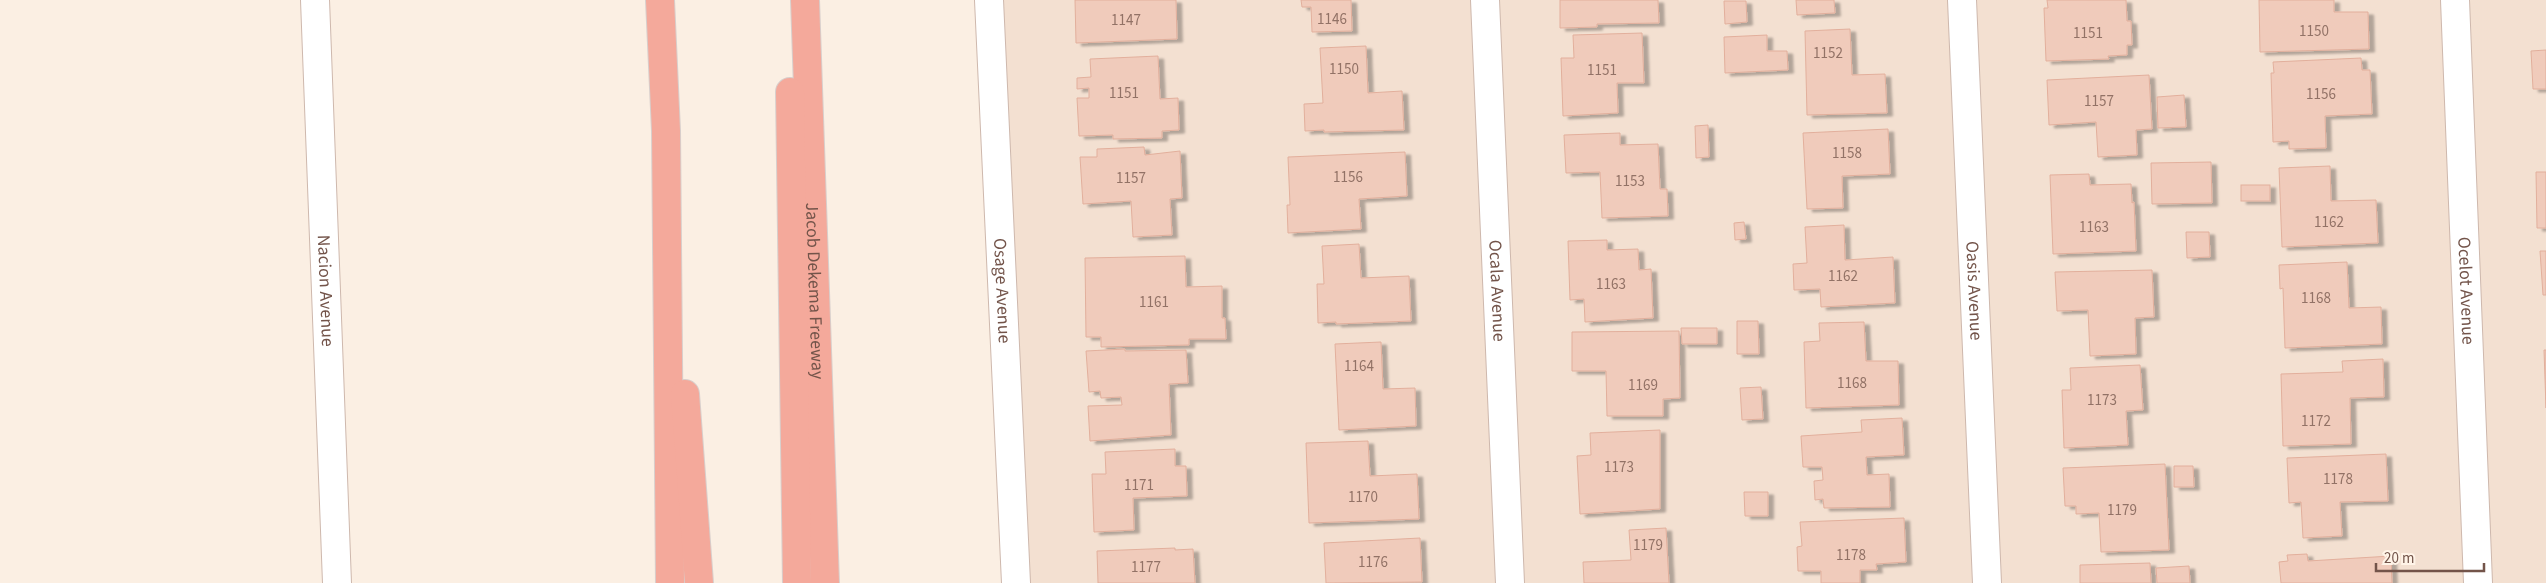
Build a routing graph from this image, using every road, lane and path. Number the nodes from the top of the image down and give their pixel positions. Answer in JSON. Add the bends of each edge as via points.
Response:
{"nodes":[{"id":1,"x":315,"y":0,"type":"edge"},
{"id":2,"x":660,"y":0,"type":"edge"},
{"id":3,"x":788,"y":0,"type":"edge"},
{"id":4,"x":805,"y":0,"type":"edge"},
{"id":5,"x":989,"y":0,"type":"edge"},
{"id":6,"x":1485,"y":0,"type":"edge"},
{"id":7,"x":1962,"y":0,"type":"edge"},
{"id":8,"x":2455,"y":0,"type":"edge"},
{"id":9,"x":666,"y":131,"type":"junction"},
{"id":10,"x":337,"y":583,"type":"edge"},
{"id":11,"x":670,"y":583,"type":"edge"},
{"id":12,"x":700,"y":583,"type":"edge"},
{"id":13,"x":798,"y":583,"type":"edge"},
{"id":14,"x":826,"y":583,"type":"edge"},
{"id":15,"x":1016,"y":583,"type":"edge"},
{"id":16,"x":1510,"y":583,"type":"edge"},
{"id":17,"x":1987,"y":583,"type":"edge"},
{"id":18,"x":2478,"y":583,"type":"edge"}],
"edges":[{"from":1,"to":10,"type":"street","name":"Nacion Avenue"},
{"from":2,"to":9,"type":"highway"},
{"from":3,"to":13,"type":"highway"},
{"from":4,"to":14,"type":"highway","name":"Jacob Dekema Freeway"},
{"from":5,"to":15,"type":"street","name":"Osage Avenue"},
{"from":6,"to":16,"type":"street","name":"Ocala Avenue"},
{"from":7,"to":17,"type":"street","name":"Oasis Avenue"},
{"from":8,"to":18,"type":"street","name":"Ocelot Avenue"},
{"from":9,"to":11,"type":"highway"},
{"from":9,"to":12,"type":"highway"}]}
